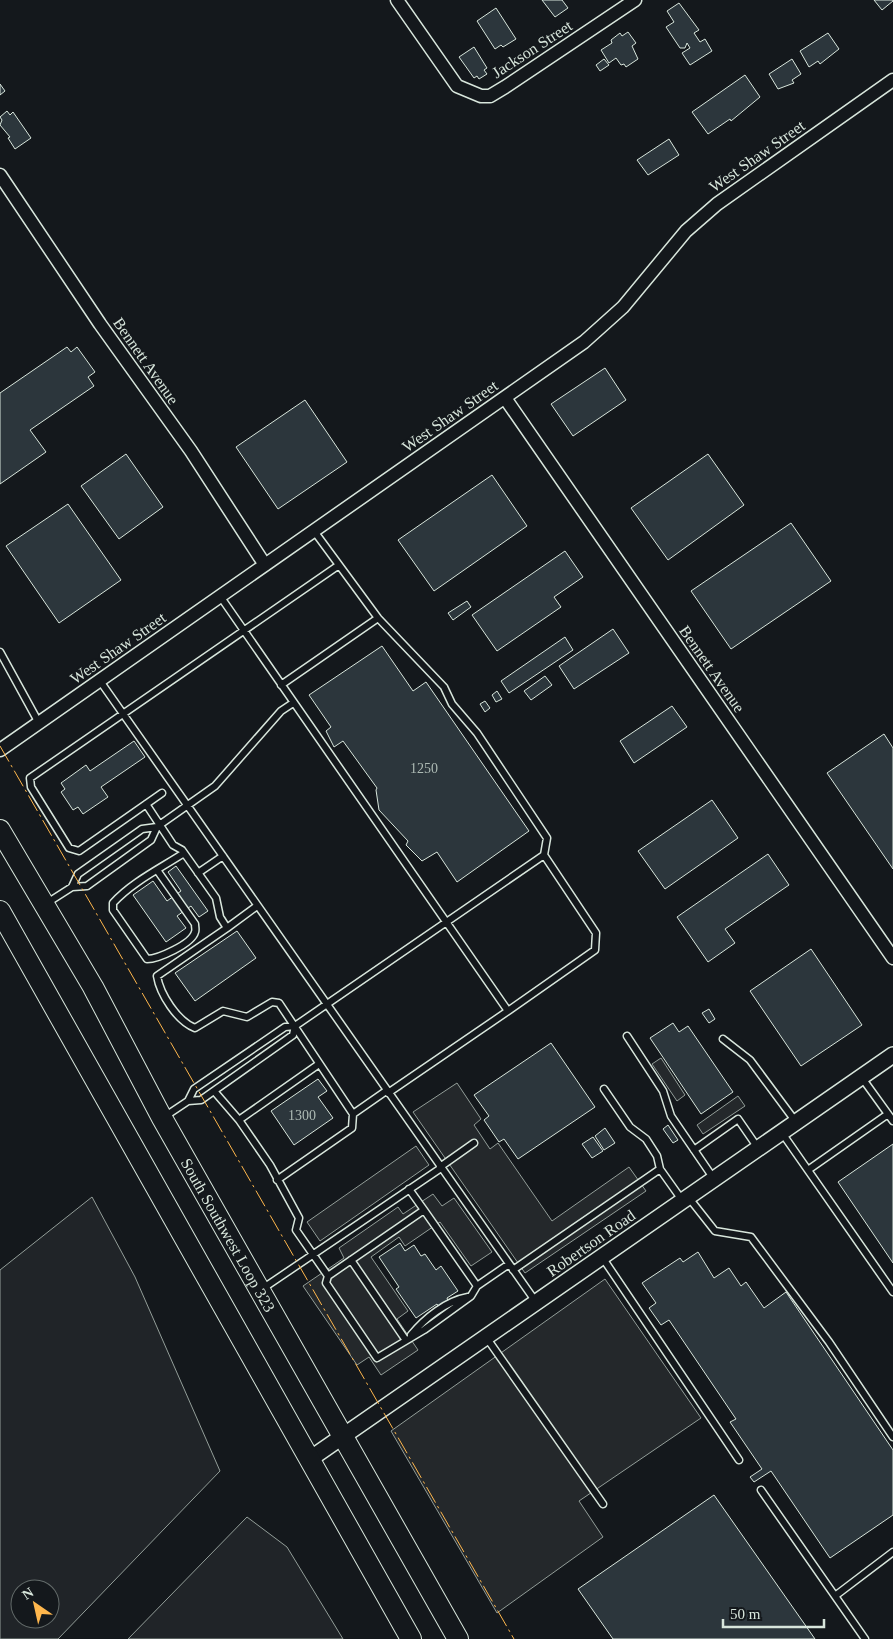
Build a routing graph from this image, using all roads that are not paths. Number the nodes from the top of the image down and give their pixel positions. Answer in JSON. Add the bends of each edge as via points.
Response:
{"nodes":[{"id":1,"x":397,"y":0,"type":"edge"},
{"id":2,"x":635,"y":0,"type":"edge"},
{"id":3,"x":893,"y":80,"type":"edge"},
{"id":4,"x":0,"y":175,"type":"edge"},
{"id":5,"x":504,"y":398,"type":"junction"},
{"id":6,"x":314,"y":531,"type":"junction"},
{"id":7,"x":265,"y":565,"type":"junction"},
{"id":8,"x":339,"y":565,"type":"junction"},
{"id":9,"x":220,"y":596,"type":"junction"},
{"id":10,"x":378,"y":618,"type":"junction"},
{"id":11,"x":243,"y":631,"type":"junction"},
{"id":12,"x":0,"y":652,"type":"edge"},
{"id":13,"x":100,"y":681,"type":"junction"},
{"id":14,"x":281,"y":685,"type":"junction"},
{"id":15,"x":293,"y":703,"type":"junction"},
{"id":16,"x":124,"y":715,"type":"junction"},
{"id":17,"x":39,"y":723,"type":"junction"},
{"id":18,"x":0,"y":750,"type":"edge"},
{"id":19,"x":162,"y":793,"type":"dead end"},
{"id":20,"x":146,"y":804,"type":"junction"},
{"id":21,"x":188,"y":806,"type":"junction"},
{"id":22,"x":159,"y":826,"type":"junction"},
{"id":23,"x":0,"y":830,"type":"edge"},
{"id":24,"x":184,"y":853,"type":"junction"},
{"id":25,"x":544,"y":855,"type":"junction"},
{"id":26,"x":223,"y":856,"type":"junction"},
{"id":27,"x":157,"y":870,"type":"junction"},
{"id":28,"x":198,"y":873,"type":"junction"},
{"id":29,"x":72,"y":887,"type":"junction"},
{"id":30,"x":43,"y":906,"type":"junction"},
{"id":31,"x":257,"y":906,"type":"junction"},
{"id":32,"x":0,"y":911,"type":"edge"},
{"id":33,"x":445,"y":921,"type":"junction"},
{"id":34,"x":226,"y":928,"type":"junction"},
{"id":35,"x":893,"y":958,"type":"edge"},
{"id":36,"x":326,"y":1004,"type":"junction"},
{"id":37,"x":508,"y":1010,"type":"junction"},
{"id":38,"x":296,"y":1026,"type":"junction"},
{"id":39,"x":627,"y":1036,"type":"dead end"},
{"id":40,"x":723,"y":1039,"type":"dead end"},
{"id":41,"x":893,"y":1055,"type":"edge"},
{"id":42,"x":319,"y":1064,"type":"junction"},
{"id":43,"x":861,"y":1077,"type":"junction"},
{"id":44,"x":604,"y":1089,"type":"dead end"},
{"id":45,"x":214,"y":1091,"type":"junction"},
{"id":46,"x":387,"y":1092,"type":"junction"},
{"id":47,"x":188,"y":1101,"type":"junction"},
{"id":48,"x":353,"y":1114,"type":"junction"},
{"id":49,"x":888,"y":1114,"type":"junction"},
{"id":50,"x":162,"y":1118,"type":"junction"},
{"id":51,"x":239,"y":1120,"type":"junction"},
{"id":52,"x":893,"y":1121,"type":"edge"},
{"id":53,"x":796,"y":1122,"type":"junction"},
{"id":54,"x":782,"y":1132,"type":"junction"},
{"id":55,"x":474,"y":1143,"type":"dead end"},
{"id":56,"x":758,"y":1148,"type":"junction"},
{"id":57,"x":694,"y":1150,"type":"junction"},
{"id":58,"x":440,"y":1167,"type":"junction"},
{"id":59,"x":660,"y":1169,"type":"junction"},
{"id":60,"x":808,"y":1170,"type":"junction"},
{"id":61,"x":714,"y":1179,"type":"junction"},
{"id":62,"x":277,"y":1180,"type":"junction"},
{"id":63,"x":409,"y":1189,"type":"junction"},
{"id":64,"x":685,"y":1199,"type":"junction"},
{"id":65,"x":424,"y":1210,"type":"junction"},
{"id":66,"x":313,"y":1254,"type":"junction"},
{"id":67,"x":602,"y":1257,"type":"junction"},
{"id":68,"x":351,"y":1260,"type":"junction"},
{"id":69,"x":511,"y":1267,"type":"junction"},
{"id":70,"x":328,"y":1276,"type":"junction"},
{"id":71,"x":477,"y":1286,"type":"junction"},
{"id":72,"x":260,"y":1290,"type":"junction"},
{"id":73,"x":893,"y":1292,"type":"edge"},
{"id":74,"x":536,"y":1302,"type":"junction"},
{"id":75,"x":408,"y":1337,"type":"junction"},
{"id":76,"x":486,"y":1337,"type":"junction"},
{"id":77,"x":343,"y":1437,"type":"junction"},
{"id":78,"x":893,"y":1437,"type":"edge"},
{"id":79,"x":310,"y":1459,"type":"junction"},
{"id":80,"x":740,"y":1460,"type":"dead end"},
{"id":81,"x":761,"y":1490,"type":"dead end"},
{"id":82,"x":603,"y":1504,"type":"dead end"},
{"id":83,"x":893,"y":1552,"type":"edge"},
{"id":84,"x":835,"y":1596,"type":"junction"},
{"id":85,"x":411,"y":1639,"type":"edge"},
{"id":86,"x":458,"y":1639,"type":"edge"},
{"id":87,"x":865,"y":1639,"type":"edge"}],
"edges":[{"from":1,"to":2,"type":"street","name":"Jackson Street","via":[[457,86],[481,96],[490,96]]},
{"from":3,"to":5,"type":"street","name":"West Shaw Street","via":[[717,204],[686,231],[610,320]]},
{"from":4,"to":7,"type":"street","name":"Bennett Avenue","via":[[100,324],[191,451]]},
{"from":5,"to":6,"type":"street","name":"West Shaw Street"},
{"from":5,"to":35,"type":"street","name":"Bennett Avenue"},
{"from":6,"to":7,"type":"street","name":"West Shaw Street"},
{"from":6,"to":8,"type":"lane"},
{"from":7,"to":9,"type":"street","name":"West Shaw Street"},
{"from":8,"to":10,"type":"lane"},
{"from":8,"to":11,"type":"lane"},
{"from":9,"to":11,"type":"lane"},
{"from":9,"to":13,"type":"street","name":"West Shaw Street"},
{"from":10,"to":14,"type":"lane"},
{"from":10,"to":25,"type":"lane","via":[[444,687],[452,704],[477,733],[547,838]]},
{"from":11,"to":14,"type":"lane"},
{"from":11,"to":16,"type":"lane"},
{"from":12,"to":17,"type":"lane"},
{"from":13,"to":16,"type":"lane"},
{"from":13,"to":17,"type":"street","name":"West Shaw Street"},
{"from":14,"to":15,"type":"lane"},
{"from":15,"to":21,"type":"lane","via":[[282,711],[224,778]]},
{"from":15,"to":33,"type":"lane"},
{"from":16,"to":20,"type":"lane","via":[[40,770],[30,778],[31,787],[69,848],[79,851]]},
{"from":16,"to":21,"type":"lane"},
{"from":17,"to":18,"type":"street","name":"West Shaw Street"},
{"from":19,"to":20,"type":"lane"},
{"from":20,"to":22,"type":"lane"},
{"from":21,"to":22,"type":"lane"},
{"from":21,"to":26,"type":"lane"},
{"from":22,"to":24,"type":"lane","via":[[172,845]]},
{"from":22,"to":29,"type":"lane","via":[[142,829],[86,868],[78,874]]},
{"from":22,"to":29,"type":"lane","via":[[151,840],[87,886]]},
{"from":23,"to":30,"type":"highway","name":"South Southwest Loop 323"},
{"from":24,"to":27,"type":"lane"},
{"from":24,"to":28,"type":"lane"},
{"from":25,"to":33,"type":"lane"},
{"from":25,"to":37,"type":"lane","via":[[596,933],[595,950]]},
{"from":26,"to":28,"type":"lane"},
{"from":26,"to":31,"type":"lane"},
{"from":27,"to":27,"type":"lane","via":[[113,903],[113,910],[147,959],[157,959],[190,940],[195,932],[195,924]]},
{"from":28,"to":34,"type":"lane","via":[[216,898],[220,918]]},
{"from":29,"to":30,"type":"lane"},
{"from":30,"to":50,"type":"highway","name":"South Southwest Loop 323","via":[[93,987]]},
{"from":31,"to":34,"type":"lane"},
{"from":31,"to":36,"type":"lane"},
{"from":32,"to":79,"type":"highway"},
{"from":33,"to":36,"type":"lane"},
{"from":33,"to":37,"type":"lane"},
{"from":34,"to":38,"type":"lane","via":[[157,976],[158,987],[185,1024],[195,1028],[223,1011],[247,1017],[272,1002],[279,1004]]},
{"from":36,"to":38,"type":"lane"},
{"from":36,"to":46,"type":"lane"},
{"from":37,"to":46,"type":"lane"},
{"from":38,"to":42,"type":"lane"},
{"from":38,"to":45,"type":"lane","via":[[294,1035]]},
{"from":38,"to":47,"type":"lane","via":[[285,1027],[194,1089]]},
{"from":39,"to":57,"type":"lane","via":[[663,1092],[671,1116]]},
{"from":40,"to":53,"type":"lane","via":[[750,1060]]},
{"from":41,"to":43,"type":"street","name":"Robertson Road"},
{"from":42,"to":48,"type":"lane"},
{"from":42,"to":51,"type":"lane"},
{"from":43,"to":49,"type":"lane"},
{"from":43,"to":53,"type":"street","name":"Robertson Road"},
{"from":44,"to":59,"type":"lane","via":[[630,1127],[646,1139],[657,1156]]},
{"from":45,"to":47,"type":"lane","via":[[201,1100]]},
{"from":45,"to":51,"type":"lane"},
{"from":46,"to":48,"type":"lane"},
{"from":46,"to":58,"type":"lane"},
{"from":47,"to":50,"type":"lane"},
{"from":48,"to":62,"type":"lane","via":[[352,1128]]},
{"from":49,"to":52,"type":"lane"},
{"from":49,"to":60,"type":"lane"},
{"from":50,"to":72,"type":"highway","name":"South Southwest Loop 323"},
{"from":51,"to":62,"type":"lane"},
{"from":53,"to":54,"type":"street","name":"Robertson Road"},
{"from":54,"to":56,"type":"street","name":"Robertson Road"},
{"from":54,"to":60,"type":"lane"},
{"from":55,"to":58,"type":"lane"},
{"from":56,"to":57,"type":"lane","via":[[738,1119]]},
{"from":56,"to":61,"type":"street","name":"Robertson Road"},
{"from":57,"to":61,"type":"lane"},
{"from":58,"to":63,"type":"lane"},
{"from":58,"to":69,"type":"lane"},
{"from":59,"to":64,"type":"lane"},
{"from":59,"to":69,"type":"lane"},
{"from":60,"to":73,"type":"lane"},
{"from":61,"to":64,"type":"street","name":"Robertson Road"},
{"from":62,"to":66,"type":"lane","via":[[298,1218],[296,1230]]},
{"from":63,"to":65,"type":"lane"},
{"from":63,"to":66,"type":"lane"},
{"from":64,"to":67,"type":"street","name":"Robertson Road"},
{"from":64,"to":78,"type":"lane","via":[[715,1230],[751,1237],[829,1342]]},
{"from":65,"to":68,"type":"lane"},
{"from":65,"to":71,"type":"lane"},
{"from":66,"to":70,"type":"lane"},
{"from":66,"to":72,"type":"lane"},
{"from":67,"to":74,"type":"street","name":"Robertson Road"},
{"from":67,"to":80,"type":"lane"},
{"from":68,"to":70,"type":"lane"},
{"from":68,"to":75,"type":"lane"},
{"from":69,"to":71,"type":"lane"},
{"from":69,"to":74,"type":"lane"},
{"from":70,"to":75,"type":"lane","via":[[326,1283],[377,1358]]},
{"from":71,"to":75,"type":"lane","via":[[471,1296],[424,1330]]},
{"from":72,"to":77,"type":"highway","name":"South Southwest Loop 323"},
{"from":74,"to":76,"type":"street","name":"Robertson Road"},
{"from":76,"to":77,"type":"street","name":"Robertson Road"},
{"from":76,"to":82,"type":"lane"},
{"from":77,"to":79,"type":"street","name":"Robertson Road"},
{"from":77,"to":86,"type":"highway","name":"South Southwest Loop 323"},
{"from":79,"to":85,"type":"highway"},
{"from":81,"to":84,"type":"lane"},
{"from":83,"to":84,"type":"lane"},
{"from":84,"to":87,"type":"lane"}]}
